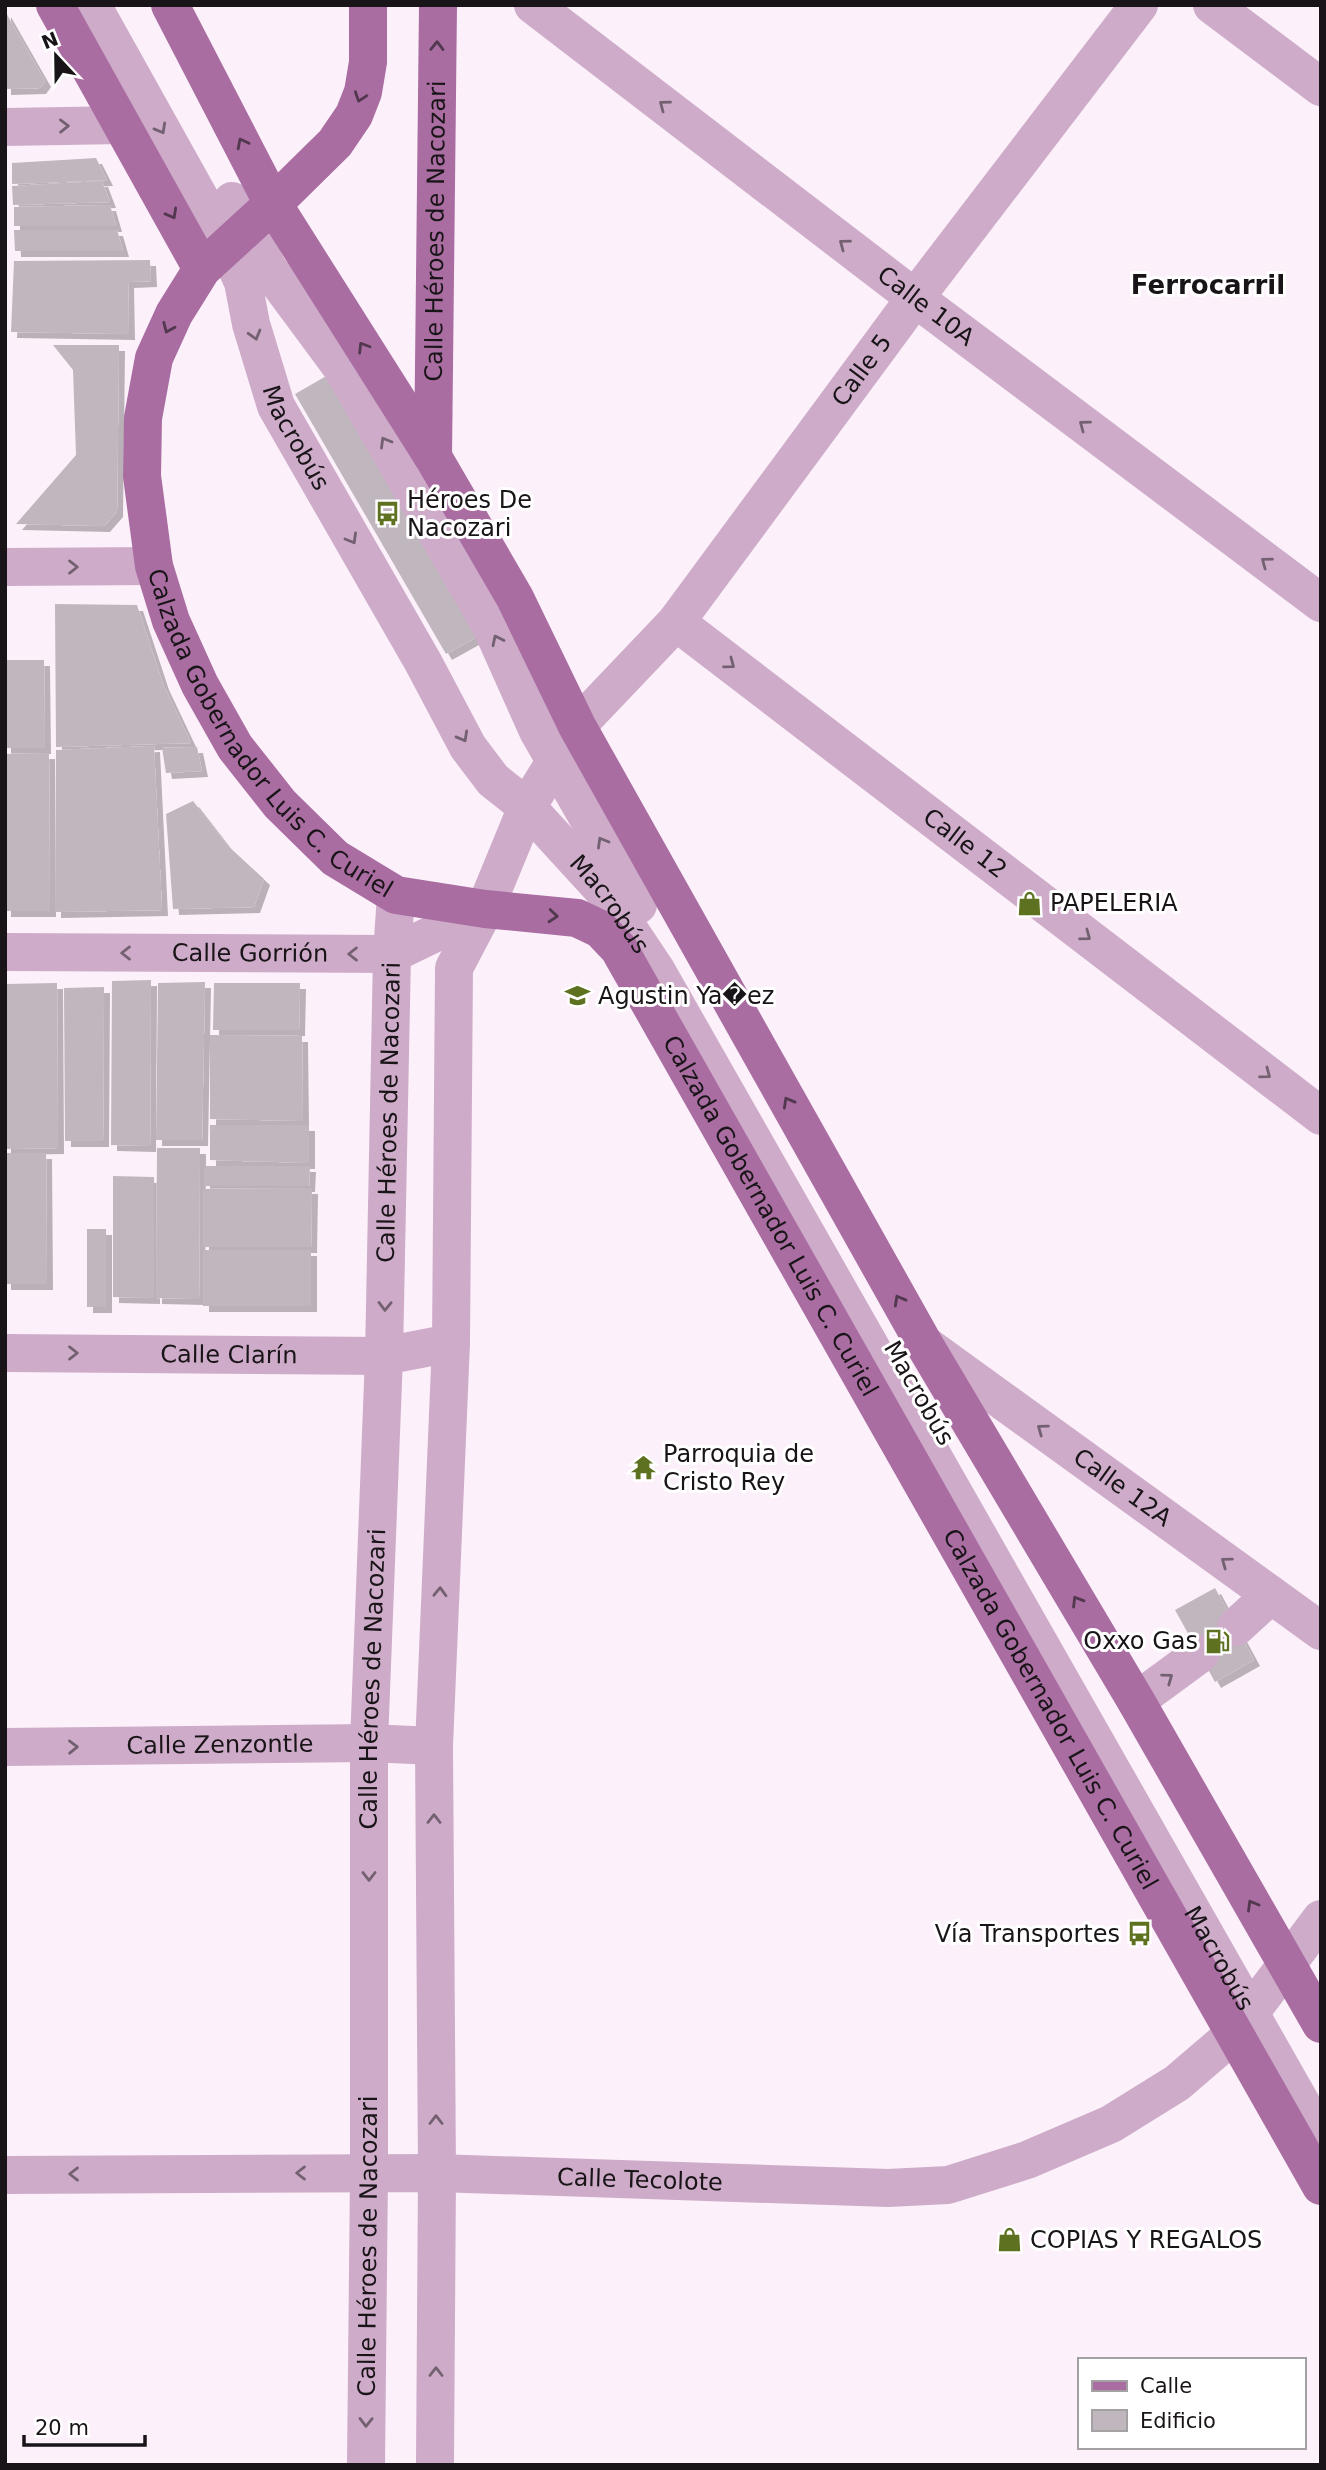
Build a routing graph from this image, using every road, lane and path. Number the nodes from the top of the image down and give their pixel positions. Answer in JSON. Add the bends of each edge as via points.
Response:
{"nodes":[{"id":1,"x":55,"y":5,"type":"edge"},
{"id":2,"x":92,"y":5,"type":"edge"},
{"id":3,"x":119,"y":5,"type":"edge"},
{"id":4,"x":170,"y":5,"type":"edge"},
{"id":5,"x":368,"y":5,"type":"edge"},
{"id":6,"x":438,"y":5,"type":"edge"},
{"id":7,"x":533,"y":5,"type":"edge"},
{"id":8,"x":1139,"y":5,"type":"edge"},
{"id":9,"x":1213,"y":5,"type":"edge"},
{"id":10,"x":1321,"y":87,"type":"edge"},
{"id":11,"x":123,"y":125,"type":"junction"},
{"id":12,"x":5,"y":127,"type":"edge"},
{"id":13,"x":237,"y":237,"type":"junction"},
{"id":14,"x":915,"y":298,"type":"junction"},
{"id":15,"x":433,"y":457,"type":"junction"},
{"id":16,"x":155,"y":566,"type":"junction"},
{"id":17,"x":5,"y":567,"type":"edge"},
{"id":18,"x":1321,"y":603,"type":"edge"},
{"id":19,"x":676,"y":622,"type":"junction"},
{"id":20,"x":576,"y":726,"type":"junction"},
{"id":21,"x":555,"y":760,"type":"junction"},
{"id":22,"x":527,"y":807,"type":"junction"},
{"id":23,"x":396,"y":895,"type":"junction"},
{"id":24,"x":485,"y":909,"type":"junction"},
{"id":25,"x":5,"y":952,"type":"edge"},
{"id":26,"x":392,"y":954,"type":"junction"},
{"id":27,"x":1321,"y":1116,"type":"edge"},
{"id":28,"x":451,"y":1343,"type":"junction"},
{"id":29,"x":924,"y":1344,"type":"junction"},
{"id":30,"x":5,"y":1353,"type":"edge"},
{"id":31,"x":384,"y":1356,"type":"junction"},
{"id":32,"x":1271,"y":1595,"type":"junction"},
{"id":33,"x":1236,"y":1627,"type":"dead end"},
{"id":34,"x":1321,"y":1631,"type":"edge"},
{"id":35,"x":1200,"y":1654,"type":"dead end"},
{"id":36,"x":1136,"y":1701,"type":"junction"},
{"id":37,"x":369,"y":1743,"type":"junction"},
{"id":38,"x":434,"y":1746,"type":"junction"},
{"id":39,"x":5,"y":1747,"type":"edge"},
{"id":40,"x":1321,"y":1919,"type":"edge"},
{"id":41,"x":1259,"y":2001,"type":"junction"},
{"id":42,"x":1321,"y":2024,"type":"edge"},
{"id":43,"x":1321,"y":2090,"type":"edge"},
{"id":44,"x":1321,"y":2138,"type":"edge"},
{"id":45,"x":369,"y":2173,"type":"junction"},
{"id":46,"x":437,"y":2173,"type":"junction"},
{"id":47,"x":5,"y":2175,"type":"edge"},
{"id":48,"x":1321,"y":2186,"type":"edge"},
{"id":49,"x":366,"y":2465,"type":"edge"},
{"id":50,"x":435,"y":2465,"type":"edge"}],
"edges":[{"from":1,"to":11,"type":"main road","name":"Calzada Gobernador Luis C. Curiel"},
{"from":2,"to":13,"type":"street","name":"Macrobús","one_way":true},
{"from":3,"to":13,"type":"street","name":"Macrobús"},
{"from":13,"to":4,"type":"main road","name":"Calzada Gobernador Luis C. Curiel","one_way":true},
{"from":5,"to":13,"type":"main road","one_way":true,"via":[[368,62],[354,115],[335,142]]},
{"from":15,"to":6,"type":"main road","name":"Calle Héroes de Nacozari","one_way":true},
{"from":14,"to":7,"type":"street","name":"Calle 10A","one_way":true},
{"from":8,"to":14,"type":"street","name":"Calle 5"},
{"from":9,"to":10,"type":"street"},
{"from":12,"to":11,"type":"street","one_way":true},
{"from":11,"to":13,"type":"main road","name":"Calzada Gobernador Luis C. Curiel","one_way":true},
{"from":15,"to":13,"type":"main road","name":"Calzada Gobernador Luis C. Curiel","one_way":true},
{"from":13,"to":16,"type":"main road","name":"Calzada Gobernador Luis C. Curiel","one_way":true,"via":[[174,314],[155,358],[144,418],[142,476]]},
{"from":21,"to":13,"type":"street","name":"Macrobús","one_way":true,"via":[[491,626],[348,379],[268,268]]},
{"from":13,"to":22,"type":"street","name":"Macrobús","one_way":true,"via":[[251,324],[276,406],[468,747],[493,780]]},
{"from":18,"to":14,"type":"street","name":"Calle 10A","one_way":true},
{"from":14,"to":19,"type":"street","name":"Calle 5"},
{"from":15,"to":20,"type":"main road","name":"Calzada Gobernador Luis C. Curiel","via":[[515,598]]},
{"from":17,"to":16,"type":"street","one_way":true},
{"from":16,"to":23,"type":"main road","name":"Calzada Gobernador Luis C. Curiel","via":[[176,632],[235,747],[280,804],[335,858]]},
{"from":19,"to":20,"type":"street","name":"Calle 5"},
{"from":19,"to":27,"type":"street","name":"Calle 12","one_way":true},
{"from":20,"to":21,"type":"street","name":"Calle 5"},
{"from":29,"to":20,"type":"main road","name":"Calzada Gobernador Luis C. Curiel","one_way":true},
{"from":21,"to":22,"type":"street","name":"Calle 5"},
{"from":41,"to":21,"type":"street","name":"Macrobús","one_way":true},
{"from":22,"to":24,"type":"street","name":"Calle 5"},
{"from":22,"to":41,"type":"street","name":"Macrobús","via":[[601,889],[656,970]]},
{"from":23,"to":24,"type":"main road","name":"Calzada Gobernador Luis C. Curiel"},
{"from":23,"to":26,"type":"street","name":"Calle Héroes de Nacozari"},
{"from":24,"to":26,"type":"street","name":"Calle Gorrión"},
{"from":24,"to":28,"type":"street","via":[[454,968]]},
{"from":24,"to":41,"type":"main road","name":"Calzada Gobernador Luis C. Curiel","one_way":true,"via":[[578,918],[600,929],[619,949]]},
{"from":26,"to":25,"type":"street","name":"Calle Gorrión","one_way":true},
{"from":26,"to":31,"type":"street","name":"Calle Héroes de Nacozari","one_way":true},
{"from":28,"to":31,"type":"street","name":"Calle Clarín"},
{"from":38,"to":28,"type":"street","one_way":true},
{"from":32,"to":29,"type":"street","name":"Calle 12A","one_way":true},
{"from":36,"to":29,"type":"main road","name":"Calzada Gobernador Luis C. Curiel","one_way":true},
{"from":30,"to":31,"type":"street","name":"Calle Clarín","one_way":true},
{"from":31,"to":37,"type":"street","name":"Calle Héroes de Nacozari"},
{"from":32,"to":33,"type":"street"},
{"from":32,"to":34,"type":"street","name":"Calle 12A"},
{"from":36,"to":35,"type":"street","one_way":true},
{"from":41,"to":36,"type":"main road","name":"Calzada Gobernador Luis C. Curiel","one_way":true},
{"from":37,"to":38,"type":"street","name":"Calle Zenzontle"},
{"from":39,"to":37,"type":"street","name":"Calle Zenzontle","one_way":true},
{"from":37,"to":45,"type":"street","name":"Calle Héroes de Nacozari","one_way":true},
{"from":46,"to":38,"type":"street","one_way":true},
{"from":40,"to":41,"type":"street","name":"Calle Tecolote"},
{"from":41,"to":42,"type":"main road","name":"Calzada Gobernador Luis C. Curiel"},
{"from":41,"to":43,"type":"street","name":"Macrobús"},
{"from":41,"to":44,"type":"street","name":"Macrobús"},
{"from":41,"to":46,"type":"street","name":"Calle Tecolote","via":[[1177,2083],[1111,2124],[1027,2160],[948,2185],[888,2188]]},
{"from":41,"to":48,"type":"main road","name":"Calzada Gobernador Luis C. Curiel"},
{"from":45,"to":46,"type":"street","name":"Calle Tecolote"},
{"from":45,"to":47,"type":"street","name":"Calle Tecolote","one_way":true},
{"from":45,"to":49,"type":"street","name":"Calle Héroes de Nacozari","one_way":true},
{"from":50,"to":46,"type":"street","one_way":true}]}
